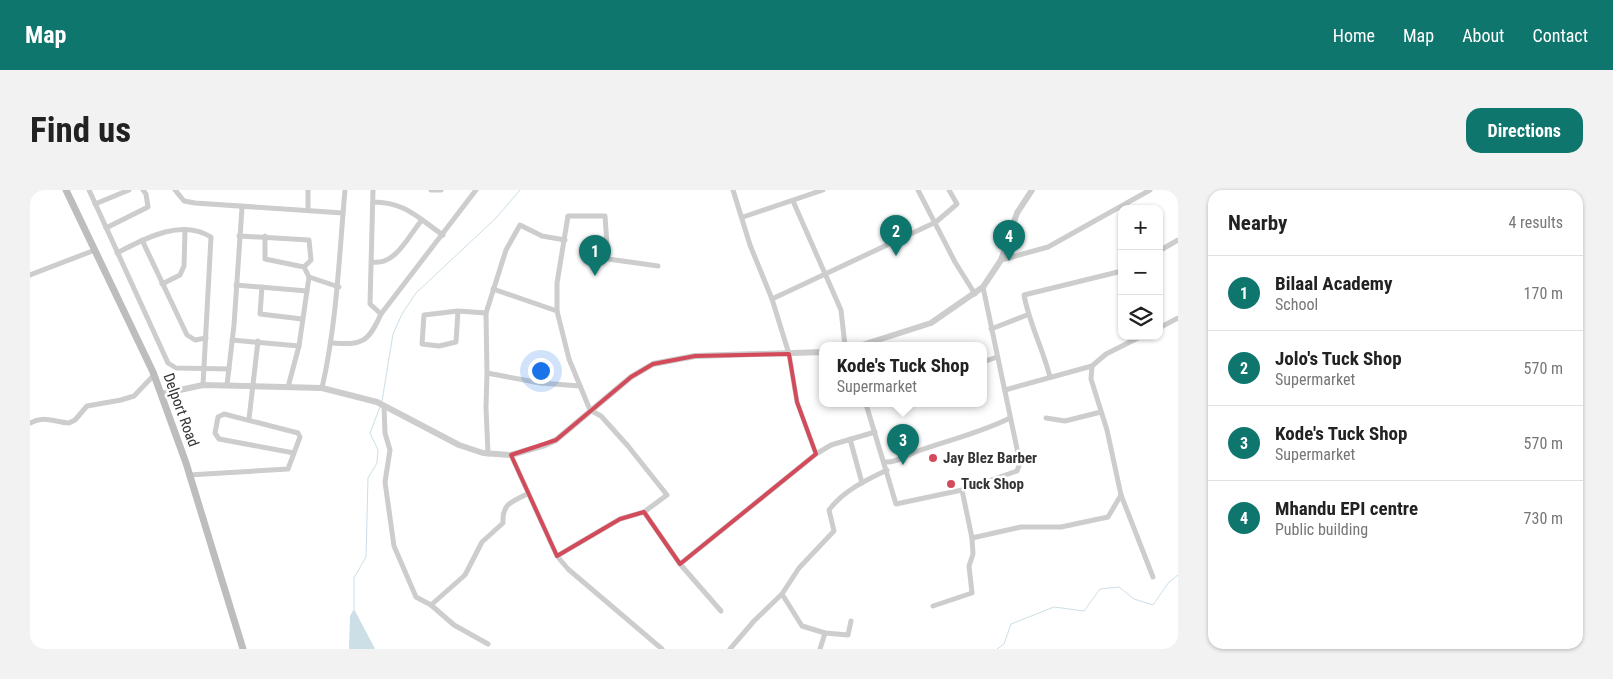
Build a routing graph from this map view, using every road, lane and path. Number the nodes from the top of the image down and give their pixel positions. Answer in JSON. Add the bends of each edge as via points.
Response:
{"nodes":[{"id":1,"x":66,"y":190,"type":"edge"},
{"id":2,"x":89,"y":190,"type":"edge"},
{"id":3,"x":129,"y":190,"type":"edge"},
{"id":4,"x":143,"y":190,"type":"edge"},
{"id":5,"x":175,"y":190,"type":"edge"},
{"id":6,"x":308,"y":190,"type":"edge"},
{"id":7,"x":344,"y":190,"type":"edge"},
{"id":8,"x":373,"y":190,"type":"edge"},
{"id":9,"x":431,"y":190,"type":"edge"},
{"id":10,"x":441,"y":190,"type":"edge"},
{"id":11,"x":733,"y":190,"type":"edge"},
{"id":12,"x":823,"y":190,"type":"edge"},
{"id":13,"x":918,"y":190,"type":"edge"},
{"id":14,"x":949,"y":190,"type":"edge"},
{"id":15,"x":1032,"y":190,"type":"edge"},
{"id":16,"x":1150,"y":190,"type":"edge"},
{"id":17,"x":473,"y":191,"type":"edge"},
{"id":18,"x":793,"y":201,"type":"junction"},
{"id":19,"x":373,"y":202,"type":"junction"},
{"id":20,"x":95,"y":204,"type":"junction"},
{"id":21,"x":242,"y":208,"type":"junction"},
{"id":22,"x":308,"y":209,"type":"junction"},
{"id":23,"x":343,"y":213,"type":"junction"},
{"id":24,"x":613,"y":215,"type":"dead end"},
{"id":25,"x":605,"y":216,"type":"junction"},
{"id":26,"x":743,"y":217,"type":"junction"},
{"id":27,"x":421,"y":221,"type":"junction"},
{"id":28,"x":936,"y":222,"type":"junction"},
{"id":29,"x":106,"y":228,"type":"junction"},
{"id":30,"x":184,"y":231,"type":"junction"},
{"id":31,"x":443,"y":235,"type":"junction"},
{"id":32,"x":239,"y":236,"type":"junction"},
{"id":33,"x":265,"y":236,"type":"junction"},
{"id":34,"x":142,"y":240,"type":"junction"},
{"id":35,"x":565,"y":240,"type":"junction"},
{"id":36,"x":1178,"y":240,"type":"edge"},
{"id":37,"x":95,"y":250,"type":"junction"},
{"id":38,"x":1161,"y":250,"type":"edge"},
{"id":39,"x":116,"y":253,"type":"junction"},
{"id":40,"x":1001,"y":260,"type":"junction"},
{"id":41,"x":372,"y":262,"type":"junction"},
{"id":42,"x":658,"y":266,"type":"dead end"},
{"id":43,"x":304,"y":267,"type":"junction"},
{"id":44,"x":1118,"y":272,"type":"edge"},
{"id":45,"x":824,"y":273,"type":"junction"},
{"id":46,"x":30,"y":275,"type":"edge"},
{"id":47,"x":310,"y":277,"type":"junction"},
{"id":48,"x":162,"y":284,"type":"junction"},
{"id":49,"x":236,"y":285,"type":"junction"},
{"id":50,"x":262,"y":287,"type":"junction"},
{"id":51,"x":338,"y":287,"type":"junction"},
{"id":52,"x":983,"y":288,"type":"junction"},
{"id":53,"x":493,"y":289,"type":"junction"},
{"id":54,"x":307,"y":291,"type":"junction"},
{"id":55,"x":975,"y":294,"type":"junction"},
{"id":56,"x":772,"y":299,"type":"junction"},
{"id":57,"x":458,"y":311,"type":"junction"},
{"id":58,"x":557,"y":311,"type":"junction"},
{"id":59,"x":486,"y":313,"type":"junction"},
{"id":60,"x":381,"y":314,"type":"junction"},
{"id":61,"x":1027,"y":314,"type":"junction"},
{"id":62,"x":302,"y":319,"type":"junction"},
{"id":63,"x":1177,"y":321,"type":"edge"},
{"id":64,"x":1163,"y":326,"type":"edge"},
{"id":65,"x":991,"y":329,"type":"junction"},
{"id":66,"x":206,"y":338,"type":"junction"},
{"id":67,"x":232,"y":340,"type":"junction"},
{"id":68,"x":1134,"y":340,"type":"edge"},
{"id":69,"x":258,"y":342,"type":"junction"},
{"id":70,"x":845,"y":342,"type":"edge"},
{"id":71,"x":872,"y":342,"type":"edge"},
{"id":72,"x":332,"y":343,"type":"junction"},
{"id":73,"x":299,"y":346,"type":"junction"},
{"id":74,"x":819,"y":352,"type":"edge"},
{"id":75,"x":789,"y":354,"type":"junction"},
{"id":76,"x":998,"y":357,"type":"junction"},
{"id":77,"x":987,"y":361,"type":"edge"},
{"id":78,"x":1092,"y":366,"type":"junction"},
{"id":79,"x":204,"y":369,"type":"junction"},
{"id":80,"x":229,"y":369,"type":"junction"},
{"id":81,"x":488,"y":373,"type":"junction"},
{"id":82,"x":154,"y":375,"type":"junction"},
{"id":83,"x":1050,"y":377,"type":"junction"},
{"id":84,"x":203,"y":385,"type":"junction"},
{"id":85,"x":227,"y":385,"type":"junction"},
{"id":86,"x":255,"y":385,"type":"junction"},
{"id":87,"x":580,"y":386,"type":"junction"},
{"id":88,"x":288,"y":387,"type":"junction"},
{"id":89,"x":322,"y":388,"type":"junction"},
{"id":90,"x":1005,"y":390,"type":"junction"},
{"id":91,"x":161,"y":394,"type":"junction"},
{"id":92,"x":384,"y":407,"type":"junction"},
{"id":93,"x":869,"y":407,"type":"edge"},
{"id":94,"x":590,"y":410,"type":"junction"},
{"id":95,"x":1101,"y":412,"type":"junction"},
{"id":96,"x":1010,"y":418,"type":"junction"},
{"id":97,"x":1046,"y":418,"type":"dead end"},
{"id":98,"x":250,"y":419,"type":"junction"},
{"id":99,"x":30,"y":423,"type":"edge"},
{"id":100,"x":874,"y":432,"type":"junction"},
{"id":101,"x":850,"y":439,"type":"junction"},
{"id":102,"x":294,"y":453,"type":"junction"},
{"id":103,"x":488,"y":454,"type":"junction"},
{"id":104,"x":816,"y":454,"type":"junction"},
{"id":105,"x":511,"y":455,"type":"junction"},
{"id":106,"x":885,"y":462,"type":"junction"},
{"id":107,"x":887,"y":470,"type":"junction"},
{"id":108,"x":190,"y":475,"type":"junction"},
{"id":109,"x":862,"y":483,"type":"junction"},
{"id":110,"x":962,"y":490,"type":"junction"},
{"id":111,"x":527,"y":494,"type":"junction"},
{"id":112,"x":1122,"y":495,"type":"junction"},
{"id":113,"x":644,"y":512,"type":"junction"},
{"id":114,"x":972,"y":538,"type":"junction"},
{"id":115,"x":557,"y":556,"type":"junction"},
{"id":116,"x":680,"y":564,"type":"junction"},
{"id":117,"x":1153,"y":577,"type":"dead end"},
{"id":118,"x":782,"y":594,"type":"junction"},
{"id":119,"x":431,"y":605,"type":"junction"},
{"id":120,"x":933,"y":606,"type":"dead end"},
{"id":121,"x":721,"y":611,"type":"dead end"},
{"id":122,"x":851,"y":621,"type":"dead end"},
{"id":123,"x":825,"y":633,"type":"junction"},
{"id":124,"x":488,"y":644,"type":"dead end"},
{"id":125,"x":243,"y":649,"type":"edge"},
{"id":126,"x":662,"y":649,"type":"edge"},
{"id":127,"x":730,"y":649,"type":"edge"},
{"id":128,"x":820,"y":649,"type":"edge"}],
"edges":[{"from":1,"to":37,"type":"main road","name":"Delport Road"},
{"from":2,"to":20,"type":"street"},
{"from":3,"to":20,"type":"street"},
{"from":4,"to":29,"type":"street","via":[[148,207]]},
{"from":5,"to":21,"type":"street","via":[[184,201]]},
{"from":6,"to":22,"type":"street"},
{"from":7,"to":23,"type":"street"},
{"from":8,"to":19,"type":"street"},
{"from":9,"to":10,"type":"street"},
{"from":11,"to":26,"type":"street"},
{"from":12,"to":18,"type":"street"},
{"from":13,"to":28,"type":"street"},
{"from":14,"to":28,"type":"street","via":[[957,204]]},
{"from":15,"to":40,"type":"street","via":[[1017,213]]},
{"from":16,"to":40,"type":"street","via":[[1048,247]]},
{"from":17,"to":31,"type":"street"},
{"from":18,"to":26,"type":"street"},
{"from":18,"to":45,"type":"street"},
{"from":19,"to":27,"type":"street","via":[[390,202],[408,209]]},
{"from":19,"to":41,"type":"street"},
{"from":20,"to":29,"type":"street"},
{"from":21,"to":22,"type":"street"},
{"from":21,"to":32,"type":"street"},
{"from":22,"to":23,"type":"street"},
{"from":23,"to":51,"type":"street"},
{"from":24,"to":25,"type":"street"},
{"from":25,"to":35,"type":"street","via":[[568,216]]},
{"from":25,"to":42,"type":"street","via":[[608,259]]},
{"from":26,"to":56,"type":"street","via":[[750,245]]},
{"from":27,"to":31,"type":"street"},
{"from":27,"to":41,"type":"street","via":[[391,260],[382,264]]},
{"from":28,"to":45,"type":"street"},
{"from":28,"to":55,"type":"street"},
{"from":29,"to":39,"type":"street"},
{"from":30,"to":34,"type":"street","via":[[160,231]]},
{"from":30,"to":48,"type":"street","via":[[184,266],[180,275]]},
{"from":30,"to":66,"type":"street","via":[[203,232],[211,237]]},
{"from":31,"to":60,"type":"street"},
{"from":32,"to":33,"type":"street"},
{"from":32,"to":49,"type":"street"},
{"from":33,"to":43,"type":"street","via":[[266,260]]},
{"from":33,"to":43,"type":"street","via":[[309,240],[311,260]]},
{"from":34,"to":39,"type":"street"},
{"from":34,"to":48,"type":"street"},
{"from":35,"to":53,"type":"street","via":[[542,236],[520,225],[506,250]]},
{"from":35,"to":58,"type":"street","via":[[557,283]]},
{"from":36,"to":38,"type":"street"},
{"from":37,"to":46,"type":"street"},
{"from":37,"to":82,"type":"main road","name":"Delport Road"},
{"from":39,"to":79,"type":"street","via":[[168,363],[176,368]]},
{"from":40,"to":52,"type":"street"},
{"from":41,"to":60,"type":"street","via":[[370,304]]},
{"from":43,"to":47,"type":"street"},
{"from":44,"to":61,"type":"street","via":[[1031,291],[1024,295]]},
{"from":45,"to":56,"type":"street"},
{"from":45,"to":70,"type":"street","via":[[841,310]]},
{"from":47,"to":51,"type":"street"},
{"from":47,"to":54,"type":"street"},
{"from":48,"to":66,"type":"street","via":[[187,335],[195,340]]},
{"from":49,"to":50,"type":"street"},
{"from":49,"to":67,"type":"street"},
{"from":50,"to":54,"type":"street"},
{"from":50,"to":62,"type":"street","via":[[260,314]]},
{"from":51,"to":72,"type":"street"},
{"from":52,"to":55,"type":"street"},
{"from":52,"to":65,"type":"street"},
{"from":53,"to":58,"type":"street"},
{"from":53,"to":59,"type":"street"},
{"from":54,"to":62,"type":"street"},
{"from":55,"to":71,"type":"street","via":[[931,323]]},
{"from":56,"to":75,"type":"street"},
{"from":57,"to":57,"type":"street","via":[[424,315],[422,344],[439,346],[456,342]]},
{"from":57,"to":59,"type":"street"},
{"from":58,"to":87,"type":"street","via":[[569,359]]},
{"from":59,"to":81,"type":"street"},
{"from":60,"to":72,"type":"street","via":[[362,342]]},
{"from":61,"to":65,"type":"street"},
{"from":61,"to":83,"type":"street","via":[[1045,354]]},
{"from":62,"to":73,"type":"street"},
{"from":63,"to":64,"type":"street"},
{"from":65,"to":76,"type":"street"},
{"from":66,"to":79,"type":"street"},
{"from":67,"to":69,"type":"street"},
{"from":67,"to":80,"type":"street"},
{"from":68,"to":78,"type":"street","via":[[1106,354]]},
{"from":69,"to":73,"type":"street"},
{"from":69,"to":86,"type":"street"},
{"from":72,"to":89,"type":"street"},
{"from":73,"to":88,"type":"street"},
{"from":74,"to":75,"type":"street"},
{"from":75,"to":94,"type":"street","via":[[695,356],[653,364]]},
{"from":75,"to":104,"type":"street","via":[[797,402]]},
{"from":76,"to":77,"type":"street"},
{"from":76,"to":90,"type":"street"},
{"from":78,"to":83,"type":"street"},
{"from":78,"to":95,"type":"street","via":[[1091,379]]},
{"from":79,"to":80,"type":"street"},
{"from":79,"to":84,"type":"street"},
{"from":80,"to":85,"type":"street"},
{"from":81,"to":87,"type":"street","via":[[540,383]]},
{"from":81,"to":103,"type":"street"},
{"from":82,"to":91,"type":"main road","name":"Delport Road"},
{"from":82,"to":99,"type":"street","via":[[134,396],[87,406],[69,423],[42,418]]},
{"from":83,"to":90,"type":"street"},
{"from":84,"to":85,"type":"street"},
{"from":84,"to":91,"type":"street"},
{"from":85,"to":86,"type":"street"},
{"from":86,"to":88,"type":"street"},
{"from":86,"to":98,"type":"street"},
{"from":87,"to":94,"type":"street"},
{"from":88,"to":89,"type":"street"},
{"from":89,"to":92,"type":"street"},
{"from":90,"to":96,"type":"street"},
{"from":91,"to":108,"type":"main road","name":"Delport Road"},
{"from":92,"to":103,"type":"street","via":[[458,445]]},
{"from":92,"to":119,"type":"street","via":[[385,433],[390,450],[385,482],[394,546],[416,596]]},
{"from":93,"to":100,"type":"street"},
{"from":94,"to":105,"type":"street","via":[[556,440]]},
{"from":94,"to":113,"type":"street","via":[[601,416],[667,495]]},
{"from":95,"to":97,"type":"street","via":[[1065,421]]},
{"from":95,"to":112,"type":"street"},
{"from":96,"to":106,"type":"street","via":[[986,430]]},
{"from":96,"to":110,"type":"street","via":[[1020,467],[1017,471]]},
{"from":98,"to":102,"type":"street","via":[[298,433],[300,437]]},
{"from":98,"to":102,"type":"street","via":[[224,414],[218,416],[215,433],[225,441]]},
{"from":100,"to":101,"type":"street"},
{"from":100,"to":106,"type":"street"},
{"from":101,"to":104,"type":"street"},
{"from":101,"to":109,"type":"street"},
{"from":102,"to":108,"type":"street","via":[[288,468]]},
{"from":103,"to":105,"type":"street"},
{"from":104,"to":116,"type":"street"},
{"from":105,"to":111,"type":"street"},
{"from":106,"to":107,"type":"street"},
{"from":107,"to":109,"type":"street"},
{"from":107,"to":110,"type":"street","via":[[896,504]]},
{"from":108,"to":125,"type":"main road","name":"Delport Road"},
{"from":109,"to":118,"type":"street","via":[[834,502],[829,510],[834,531],[799,568]]},
{"from":110,"to":114,"type":"street"},
{"from":111,"to":115,"type":"street"},
{"from":111,"to":119,"type":"street","via":[[506,506],[502,512],[503,523],[482,542],[465,575]]},
{"from":112,"to":114,"type":"street","via":[[1108,517],[1061,527],[1021,527]]},
{"from":112,"to":117,"type":"street"},
{"from":113,"to":115,"type":"street","via":[[620,519]]},
{"from":113,"to":116,"type":"street"},
{"from":114,"to":120,"type":"street","via":[[973,554],[969,566],[972,593]]},
{"from":115,"to":126,"type":"street"},
{"from":116,"to":121,"type":"street"},
{"from":118,"to":123,"type":"street","via":[[802,626]]},
{"from":118,"to":127,"type":"street"},
{"from":119,"to":124,"type":"street","via":[[454,625]]},
{"from":122,"to":123,"type":"street","via":[[848,635]]},
{"from":123,"to":128,"type":"street"}]}
